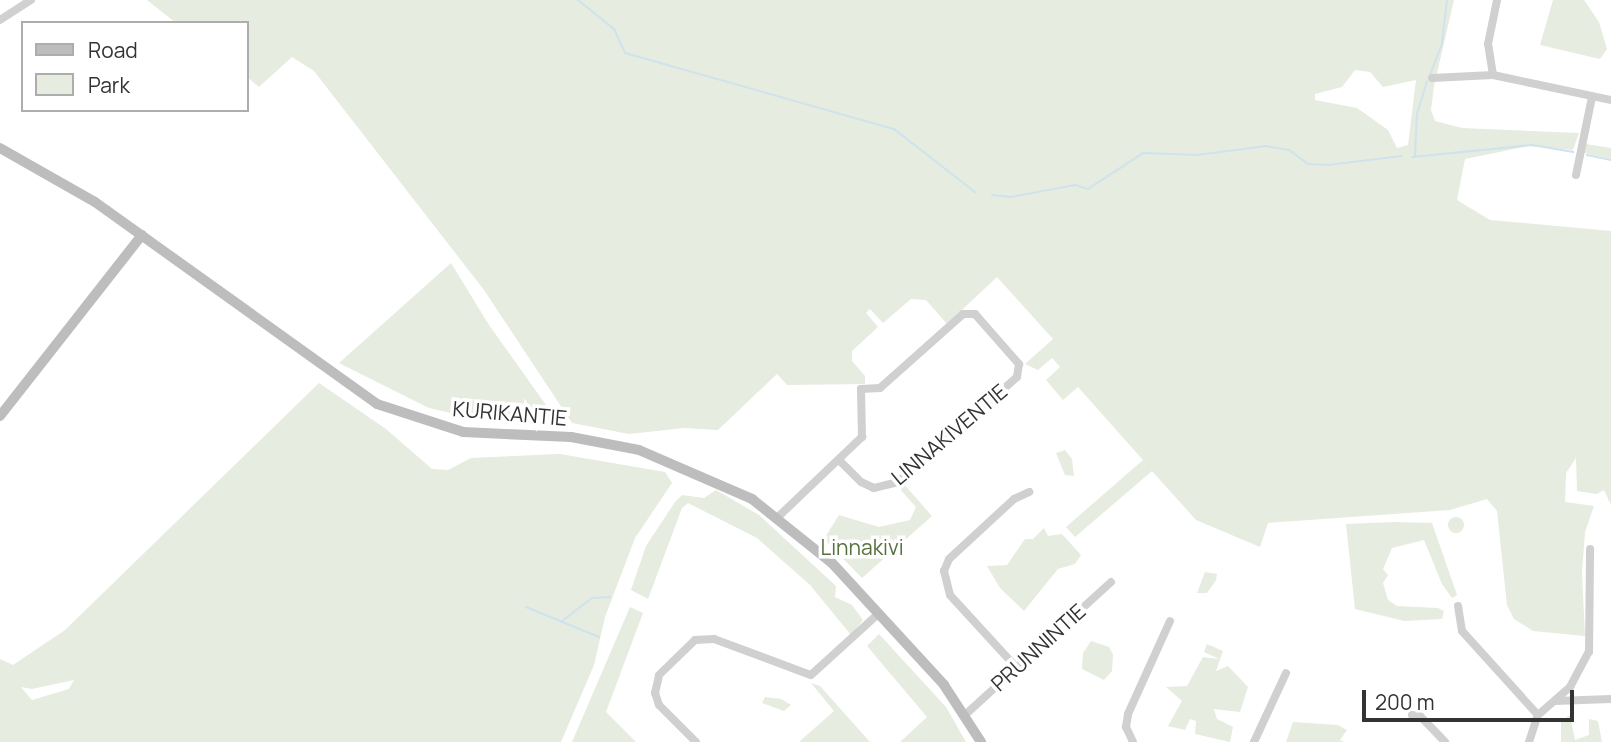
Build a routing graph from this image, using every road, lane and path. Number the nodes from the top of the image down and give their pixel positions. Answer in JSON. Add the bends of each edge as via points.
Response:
{"nodes":[{"id":1,"x":31,"y":0,"type":"edge"},
{"id":2,"x":1497,"y":0,"type":"edge"},
{"id":3,"x":0,"y":20,"type":"edge"},
{"id":4,"x":1493,"y":75,"type":"junction"},
{"id":5,"x":1432,"y":78,"type":"dead end"},
{"id":6,"x":1592,"y":97,"type":"junction"},
{"id":7,"x":1611,"y":100,"type":"edge"},
{"id":8,"x":0,"y":148,"type":"edge"},
{"id":9,"x":1576,"y":175,"type":"dead end"},
{"id":10,"x":142,"y":235,"type":"junction"},
{"id":11,"x":0,"y":416,"type":"edge"},
{"id":12,"x":839,"y":460,"type":"junction"},
{"id":13,"x":1029,"y":492,"type":"dead end"},
{"id":14,"x":779,"y":516,"type":"junction"},
{"id":15,"x":1590,"y":549,"type":"dead end"},
{"id":16,"x":1111,"y":582,"type":"dead end"},
{"id":17,"x":1458,"y":606,"type":"dead end"},
{"id":18,"x":878,"y":614,"type":"junction"},
{"id":19,"x":1170,"y":621,"type":"dead end"},
{"id":20,"x":1015,"y":666,"type":"junction"},
{"id":21,"x":1286,"y":673,"type":"dead end"},
{"id":22,"x":1611,"y":699,"type":"edge"},
{"id":23,"x":1555,"y":701,"type":"junction"},
{"id":24,"x":966,"y":714,"type":"junction"},
{"id":25,"x":1412,"y":715,"type":"dead end"},
{"id":26,"x":1538,"y":715,"type":"junction"},
{"id":27,"x":696,"y":742,"type":"edge"},
{"id":28,"x":981,"y":742,"type":"edge"},
{"id":29,"x":1133,"y":742,"type":"edge"},
{"id":30,"x":1254,"y":742,"type":"edge"},
{"id":31,"x":1445,"y":742,"type":"edge"},
{"id":32,"x":1529,"y":742,"type":"edge"}],
"edges":[{"from":1,"to":3,"type":"street"},
{"from":2,"to":4,"type":"street","via":[[1488,44]]},
{"from":4,"to":5,"type":"street"},
{"from":4,"to":6,"type":"street"},
{"from":6,"to":7,"type":"street"},
{"from":6,"to":9,"type":"street"},
{"from":8,"to":10,"type":"main road","name":"KURIKANTIE"},
{"from":10,"to":11,"type":"main road"},
{"from":10,"to":14,"type":"main road","name":"KURIKANTIE","via":[[377,404],[463,432],[571,437],[639,450],[731,486]]},
{"from":12,"to":12,"type":"street","name":"LINNAKIVENTIE","via":[[862,436],[861,389],[880,388],[963,314],[975,314],[1019,364],[1017,377],[898,482],[874,488]]},
{"from":12,"to":14,"type":"street","name":"LINNAKIVENTIE"},
{"from":13,"to":20,"type":"street","via":[[1014,499],[967,542],[949,559],[944,571],[950,595]]},
{"from":14,"to":18,"type":"main road","name":"KURIKANTIE","via":[[832,563]]},
{"from":15,"to":23,"type":"street","via":[[1589,652],[1576,680]]},
{"from":16,"to":20,"type":"street","name":"PRUNNINTIE"},
{"from":17,"to":26,"type":"street","via":[[1462,631]]},
{"from":18,"to":24,"type":"main road","name":"KURIKANTIE"},
{"from":18,"to":27,"type":"street","via":[[811,675],[714,639],[695,640],[659,675],[655,693],[659,705]]},
{"from":19,"to":29,"type":"street","via":[[1128,714],[1126,727]]},
{"from":20,"to":24,"type":"street","name":"PRUNNINTIE"},
{"from":21,"to":30,"type":"street"},
{"from":22,"to":23,"type":"street"},
{"from":23,"to":26,"type":"street"},
{"from":24,"to":28,"type":"main road","name":"KURIKANTIE"},
{"from":25,"to":31,"type":"street","via":[[1420,716]]},
{"from":26,"to":32,"type":"street"}]}
